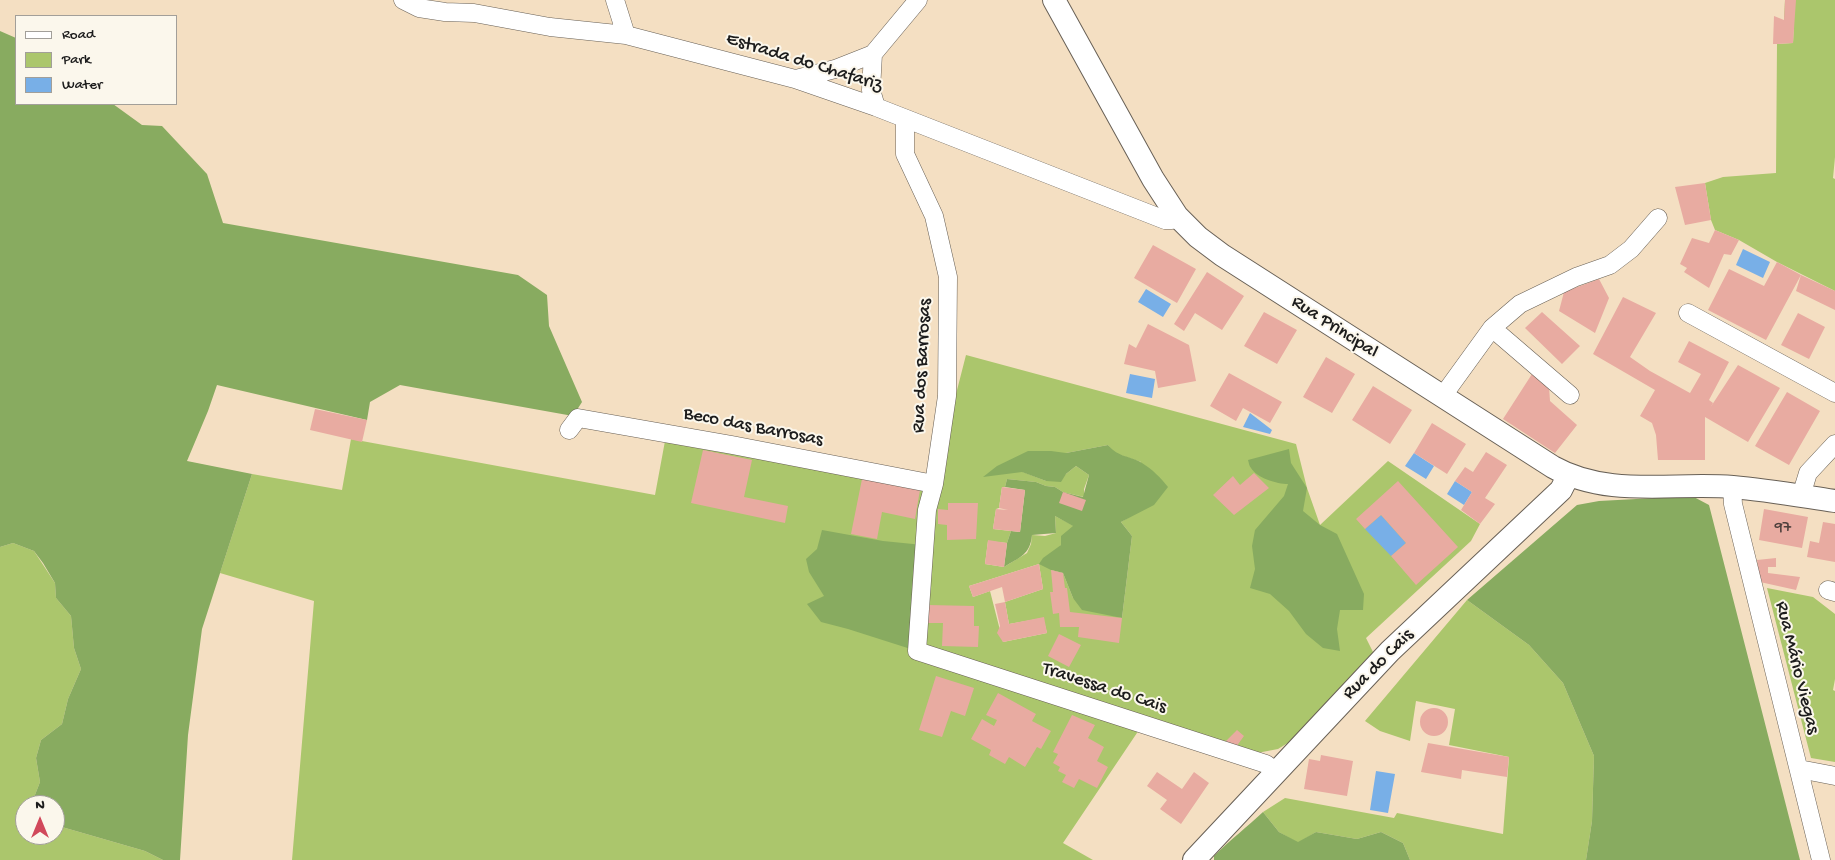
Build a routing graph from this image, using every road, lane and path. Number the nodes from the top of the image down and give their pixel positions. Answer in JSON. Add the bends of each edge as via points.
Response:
{"nodes":[{"id":1,"x":403,"y":0,"type":"edge"},
{"id":2,"x":615,"y":0,"type":"edge"},
{"id":3,"x":918,"y":0,"type":"edge"},
{"id":4,"x":1054,"y":0,"type":"edge"},
{"id":5,"x":475,"y":7,"type":"edge"},
{"id":6,"x":626,"y":35,"type":"junction"},
{"id":7,"x":873,"y":54,"type":"junction"},
{"id":8,"x":795,"y":79,"type":"junction"},
{"id":9,"x":876,"y":108,"type":"junction"},
{"id":10,"x":905,"y":118,"type":"junction"},
{"id":11,"x":1178,"y":216,"type":"junction"},
{"id":12,"x":1658,"y":218,"type":"dead end"},
{"id":13,"x":1688,"y":313,"type":"dead end"},
{"id":14,"x":1492,"y":328,"type":"junction"},
{"id":15,"x":1835,"y":393,"type":"edge"},
{"id":16,"x":1570,"y":395,"type":"dead end"},
{"id":17,"x":1442,"y":397,"type":"junction"},
{"id":18,"x":569,"y":430,"type":"dead end"},
{"id":19,"x":1835,"y":444,"type":"edge"},
{"id":20,"x":1568,"y":476,"type":"junction"},
{"id":21,"x":934,"y":484,"type":"junction"},
{"id":22,"x":1732,"y":487,"type":"junction"},
{"id":23,"x":1801,"y":496,"type":"junction"},
{"id":24,"x":1835,"y":501,"type":"edge"},
{"id":25,"x":916,"y":651,"type":"joint"},
{"id":26,"x":1799,"y":769,"type":"junction"},
{"id":27,"x":1276,"y":772,"type":"junction"},
{"id":28,"x":1835,"y":776,"type":"edge"},
{"id":29,"x":1194,"y":860,"type":"edge"},
{"id":30,"x":1821,"y":860,"type":"edge"}],
"edges":[{"from":1,"to":5,"type":"street","name":"Estrada do Chafariz","via":[[419,8],[445,12]]},
{"from":2,"to":6,"type":"street"},
{"from":3,"to":7,"type":"street"},
{"from":4,"to":11,"type":"street","name":"Rua Principal","via":[[1153,179]]},
{"from":5,"to":6,"type":"street","name":"Estrada do Chafariz","via":[[550,27]]},
{"from":6,"to":8,"type":"street","name":"Estrada do Chafariz"},
{"from":7,"to":8,"type":"street","via":[[835,69]]},
{"from":7,"to":9,"type":"street","via":[[871,90]]},
{"from":8,"to":9,"type":"street","name":"Estrada do Chafariz"},
{"from":9,"to":10,"type":"street","name":"Estrada do Chafariz"},
{"from":10,"to":11,"type":"street","name":"Estrada do Chafariz","via":[[1165,220]]},
{"from":10,"to":21,"type":"street","name":"Rua dos Barrosas","via":[[905,154],[934,216],[948,277],[947,396]]},
{"from":11,"to":17,"type":"street","name":"Rua Principal","via":[[1222,255]]},
{"from":12,"to":14,"type":"street","via":[[1631,249],[1610,265],[1576,277],[1520,304]]},
{"from":13,"to":15,"type":"street"},
{"from":14,"to":16,"type":"street"},
{"from":14,"to":17,"type":"street"},
{"from":17,"to":20,"type":"street","name":"Rua Principal"},
{"from":18,"to":21,"type":"street","name":"Beco das Barrosas","via":[[578,418]]},
{"from":19,"to":23,"type":"street","via":[[1808,473]]},
{"from":20,"to":22,"type":"street","name":"Rua Principal","via":[[1618,485]]},
{"from":20,"to":27,"type":"street","name":"Rua do Cais","via":[[1561,490],[1390,651]]},
{"from":21,"to":25,"type":"street","name":"Rua dos Barrosas","via":[[927,510]]},
{"from":22,"to":23,"type":"street","name":"Rua Principal"},
{"from":22,"to":26,"type":"street","name":"Rua Mário Viegas","via":[[1733,504]]},
{"from":23,"to":24,"type":"street","name":"Rua Principal"},
{"from":25,"to":27,"type":"street","name":"Travessa do Cais","via":[[1266,764]]},
{"from":26,"to":28,"type":"street"},
{"from":26,"to":30,"type":"street","name":"Rua Mário Viegas"},
{"from":27,"to":29,"type":"street","name":"Rua do Cais"}]}
